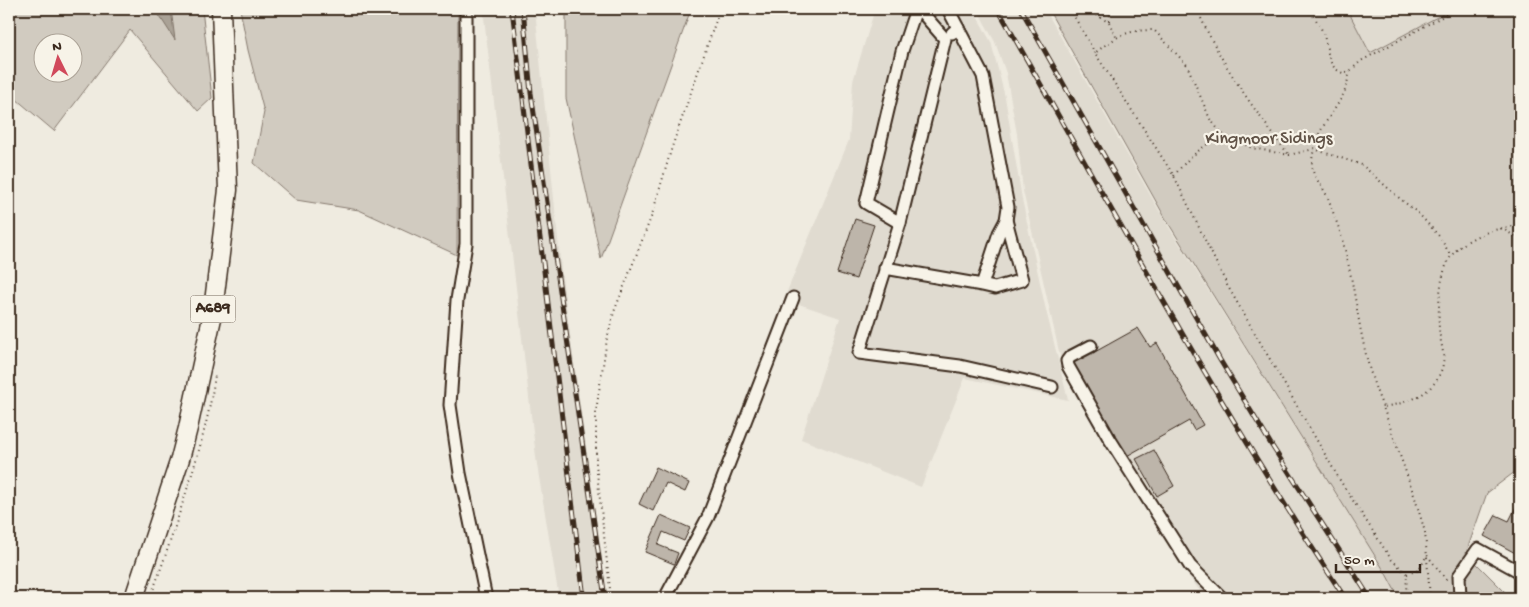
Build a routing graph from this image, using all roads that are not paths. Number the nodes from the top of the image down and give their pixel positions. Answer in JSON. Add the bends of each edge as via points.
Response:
{"nodes":[{"id":1,"x":221,"y":9,"type":"edge"},
{"id":2,"x":466,"y":9,"type":"edge"},
{"id":3,"x":918,"y":9,"type":"edge"},
{"id":4,"x":948,"y":9,"type":"edge"},
{"id":5,"x":958,"y":28,"type":"junction"},
{"id":6,"x":945,"y":39,"type":"junction"},
{"id":7,"x":1006,"y":220,"type":"junction"},
{"id":8,"x":900,"y":223,"type":"junction"},
{"id":9,"x":885,"y":268,"type":"junction"},
{"id":10,"x":982,"y":285,"type":"junction"},
{"id":11,"x":793,"y":298,"type":"dead end"},
{"id":12,"x":1091,"y":346,"type":"dead end"},
{"id":13,"x":1052,"y":387,"type":"dead end"},
{"id":14,"x":1520,"y":572,"type":"edge"},
{"id":15,"x":134,"y":598,"type":"edge"},
{"id":16,"x":486,"y":598,"type":"edge"},
{"id":17,"x":665,"y":598,"type":"edge"},
{"id":18,"x":1222,"y":598,"type":"edge"},
{"id":19,"x":1460,"y":598,"type":"edge"}],
"edges":[{"from":1,"to":15,"type":"highway","number":"A689","via":[[228,190],[212,318],[180,460]]},
{"from":2,"to":16,"type":"street","via":[[466,244],[450,406],[460,473]]},
{"from":3,"to":6,"type":"street"},
{"from":3,"to":8,"type":"street","via":[[902,51],[866,203]]},
{"from":4,"to":5,"type":"street"},
{"from":5,"to":6,"type":"street"},
{"from":5,"to":7,"type":"street","via":[[982,76],[1008,207]]},
{"from":6,"to":8,"type":"street"},
{"from":7,"to":10,"type":"street"},
{"from":7,"to":10,"type":"street","via":[[1022,280],[995,288]]},
{"from":8,"to":9,"type":"street"},
{"from":9,"to":10,"type":"street"},
{"from":9,"to":13,"type":"street","via":[[859,353],[960,366]]},
{"from":11,"to":17,"type":"street","via":[[708,517]]},
{"from":12,"to":18,"type":"street","via":[[1070,357],[1068,366],[1190,566]]},
{"from":14,"to":19,"type":"street","via":[[1478,549],[1459,576]]}]}
